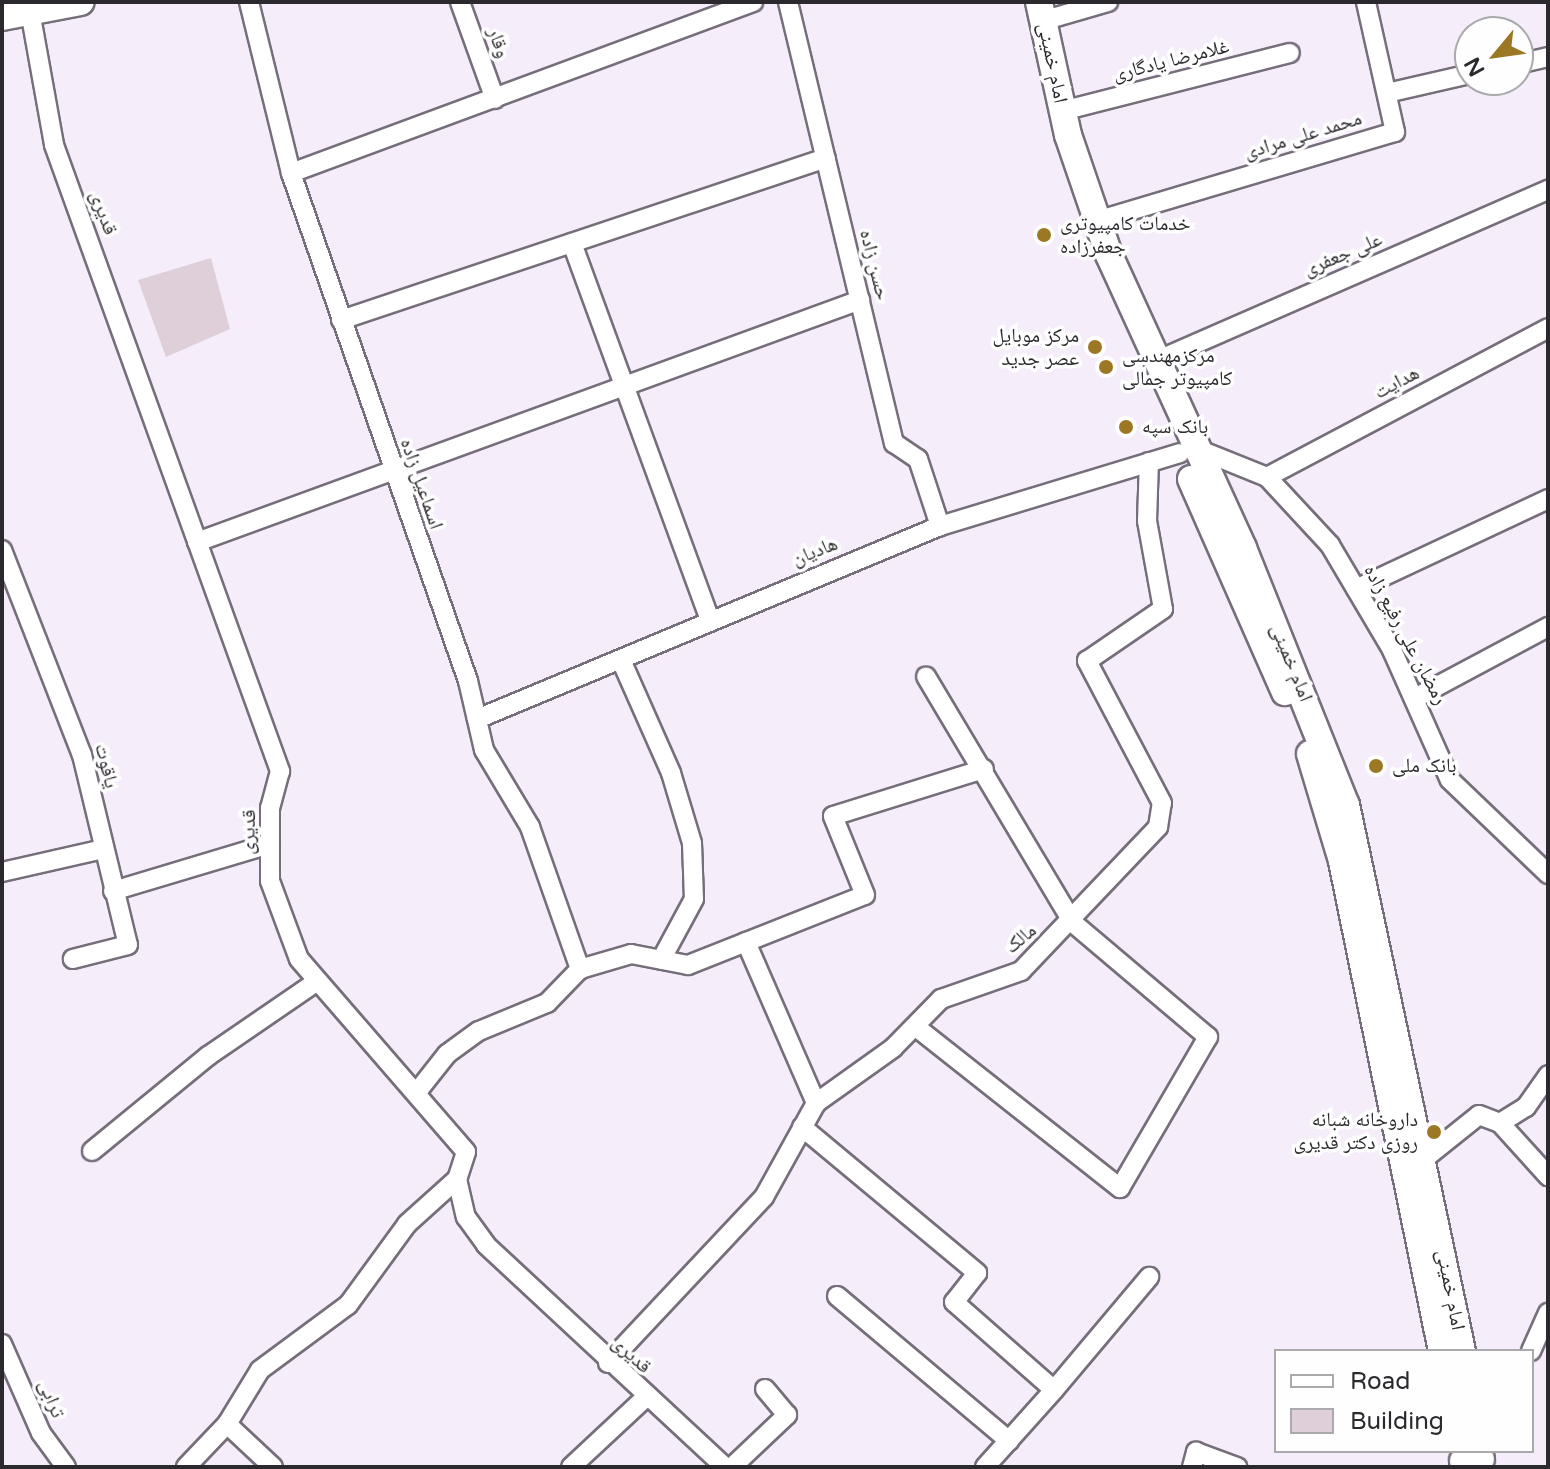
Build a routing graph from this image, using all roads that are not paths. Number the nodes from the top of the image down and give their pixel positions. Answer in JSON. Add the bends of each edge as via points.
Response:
{"nodes":[{"id":1,"x":81,"y":2,"type":"edge"},
{"id":2,"x":249,"y":2,"type":"edge"},
{"id":3,"x":460,"y":2,"type":"edge"},
{"id":4,"x":753,"y":2,"type":"edge"},
{"id":5,"x":788,"y":2,"type":"edge"},
{"id":6,"x":1023,"y":2,"type":"edge"},
{"id":7,"x":1108,"y":2,"type":"edge"},
{"id":8,"x":1366,"y":2,"type":"edge"},
{"id":9,"x":30,"y":11,"type":"junction"},
{"id":10,"x":1040,"y":12,"type":"edge"},
{"id":11,"x":2,"y":17,"type":"edge"},
{"id":12,"x":1290,"y":53,"type":"dead end"},
{"id":13,"x":1454,"y":78,"type":"edge"},
{"id":14,"x":1387,"y":93,"type":"junction"},
{"id":15,"x":495,"y":99,"type":"junction"},
{"id":16,"x":1062,"y":111,"type":"junction"},
{"id":17,"x":826,"y":158,"type":"junction"},
{"id":18,"x":291,"y":173,"type":"junction"},
{"id":19,"x":1548,"y":190,"type":"edge"},
{"id":20,"x":1096,"y":221,"type":"junction"},
{"id":21,"x":572,"y":243,"type":"junction"},
{"id":22,"x":860,"y":300,"type":"junction"},
{"id":23,"x":341,"y":320,"type":"junction"},
{"id":24,"x":1548,"y":328,"type":"edge"},
{"id":25,"x":1156,"y":361,"type":"junction"},
{"id":26,"x":624,"y":385,"type":"junction"},
{"id":27,"x":1188,"y":451,"type":"junction"},
{"id":28,"x":1149,"y":462,"type":"junction"},
{"id":29,"x":392,"y":471,"type":"junction"},
{"id":30,"x":1267,"y":477,"type":"junction"},
{"id":31,"x":1548,"y":499,"type":"edge"},
{"id":32,"x":940,"y":526,"type":"junction"},
{"id":33,"x":197,"y":542,"type":"junction"},
{"id":34,"x":2,"y":550,"type":"edge"},
{"id":35,"x":1356,"y":589,"type":"junction"},
{"id":36,"x":710,"y":621,"type":"junction"},
{"id":37,"x":1548,"y":627,"type":"edge"},
{"id":38,"x":621,"y":660,"type":"junction"},
{"id":39,"x":926,"y":676,"type":"dead end"},
{"id":40,"x":1415,"y":698,"type":"junction"},
{"id":41,"x":477,"y":719,"type":"junction"},
{"id":42,"x":984,"y":769,"type":"junction"},
{"id":43,"x":270,"y":844,"type":"junction"},
{"id":44,"x":103,"y":849,"type":"junction"},
{"id":45,"x":2,"y":872,"type":"edge"},
{"id":46,"x":1548,"y":874,"type":"edge"},
{"id":47,"x":113,"y":891,"type":"junction"},
{"id":48,"x":1073,"y":923,"type":"junction"},
{"id":49,"x":746,"y":942,"type":"junction"},
{"id":50,"x":73,"y":959,"type":"dead end"},
{"id":51,"x":661,"y":960,"type":"junction"},
{"id":52,"x":580,"y":969,"type":"junction"},
{"id":53,"x":316,"y":982,"type":"junction"},
{"id":54,"x":916,"y":1027,"type":"junction"},
{"id":55,"x":1548,"y":1075,"type":"edge"},
{"id":56,"x":417,"y":1092,"type":"junction"},
{"id":57,"x":816,"y":1103,"type":"junction"},
{"id":58,"x":1500,"y":1123,"type":"junction"},
{"id":59,"x":802,"y":1127,"type":"junction"},
{"id":60,"x":92,"y":1151,"type":"dead end"},
{"id":61,"x":1424,"y":1159,"type":"junction"},
{"id":62,"x":1548,"y":1176,"type":"edge"},
{"id":63,"x":457,"y":1179,"type":"junction"},
{"id":64,"x":1149,"y":1277,"type":"dead end"},
{"id":65,"x":837,"y":1296,"type":"dead end"},
{"id":66,"x":1548,"y":1313,"type":"edge"},
{"id":67,"x":2,"y":1344,"type":"edge"},
{"id":68,"x":1442,"y":1349,"type":"edge"},
{"id":69,"x":1462,"y":1349,"type":"edge"},
{"id":70,"x":1532,"y":1349,"type":"edge"},
{"id":71,"x":608,"y":1363,"type":"junction"},
{"id":72,"x":765,"y":1389,"type":"dead end"},
{"id":73,"x":1054,"y":1390,"type":"junction"},
{"id":74,"x":645,"y":1398,"type":"junction"},
{"id":75,"x":227,"y":1424,"type":"junction"},
{"id":76,"x":1009,"y":1441,"type":"junction"},
{"id":77,"x":1194,"y":1460,"type":"edge"},
{"id":78,"x":66,"y":1467,"type":"edge"},
{"id":79,"x":186,"y":1467,"type":"edge"},
{"id":80,"x":273,"y":1467,"type":"edge"},
{"id":81,"x":571,"y":1467,"type":"edge"},
{"id":82,"x":725,"y":1467,"type":"edge"},
{"id":83,"x":732,"y":1467,"type":"edge"},
{"id":84,"x":985,"y":1467,"type":"edge"},
{"id":85,"x":1237,"y":1467,"type":"edge"}],
"edges":[{"from":1,"to":9,"type":"main road"},
{"from":2,"to":18,"type":"street","name":"اسماعیل زاده"},
{"from":3,"to":15,"type":"street","name":"وقار"},
{"from":4,"to":15,"type":"street"},
{"from":5,"to":17,"type":"street","name":"حسن زاده"},
{"from":6,"to":27,"type":"main road","name":"امام خمینی","via":[[1039,89],[1077,214]]},
{"from":7,"to":10,"type":"street"},
{"from":8,"to":14,"type":"street","name":"محمد علی مرادی"},
{"from":9,"to":11,"type":"main road"},
{"from":9,"to":33,"type":"street","name":"قدیری","via":[[54,145]]},
{"from":10,"to":16,"type":"main road","name":"امام خمینی"},
{"from":12,"to":16,"type":"street","name":"غلامرضا یادگاری"},
{"from":13,"to":14,"type":"street"},
{"from":14,"to":20,"type":"street","name":"محمد علی مرادی","via":[[1395,132]]},
{"from":15,"to":18,"type":"street"},
{"from":16,"to":20,"type":"main road","name":"امام خمینی"},
{"from":17,"to":21,"type":"street"},
{"from":17,"to":22,"type":"street","name":"حسن زاده"},
{"from":18,"to":23,"type":"street","name":"اسماعیل زاده"},
{"from":19,"to":25,"type":"street","name":"علی جعفری"},
{"from":20,"to":25,"type":"main road","name":"امام خمینی"},
{"from":21,"to":23,"type":"street"},
{"from":21,"to":26,"type":"street"},
{"from":22,"to":26,"type":"street"},
{"from":22,"to":32,"type":"street","name":"حسن زاده","via":[[894,443],[918,459]]},
{"from":23,"to":29,"type":"street","name":"اسماعیل زاده"},
{"from":24,"to":30,"type":"street","name":"هدایت"},
{"from":25,"to":27,"type":"main road","name":"امام خمینی"},
{"from":26,"to":29,"type":"street"},
{"from":26,"to":36,"type":"street"},
{"from":27,"to":28,"type":"street","name":"هادیان"},
{"from":27,"to":30,"type":"street","name":"رمضان علی رفیع زاده"},
{"from":27,"to":61,"type":"main road","name":"امام خمینی","via":[[1346,805]]},
{"from":27,"to":68,"type":"main road","name":"امام خمینی","via":[[1319,785],[1377,1021]]},
{"from":28,"to":32,"type":"street","name":"هادیان"},
{"from":28,"to":48,"type":"street","name":"مالک","via":[[1147,521],[1163,609],[1087,661],[1162,803],[1158,827]]},
{"from":29,"to":33,"type":"street"},
{"from":29,"to":41,"type":"street","name":"اسماعیل زاده"},
{"from":30,"to":35,"type":"street","name":"رمضان علی رفیع زاده","via":[[1330,545]]},
{"from":31,"to":35,"type":"street"},
{"from":32,"to":36,"type":"street","name":"هادیان"},
{"from":33,"to":43,"type":"street","name":"قدیری","via":[[280,771]]},
{"from":34,"to":44,"type":"street","name":"یاقوت","via":[[82,755]]},
{"from":35,"to":40,"type":"street","name":"رمضان علی رفیع زاده"},
{"from":36,"to":38,"type":"street","name":"هادیان"},
{"from":37,"to":40,"type":"street"},
{"from":38,"to":41,"type":"street","name":"هادیان"},
{"from":38,"to":51,"type":"street","via":[[671,773],[692,843],[694,899]]},
{"from":39,"to":42,"type":"street"},
{"from":40,"to":46,"type":"street","name":"رمضان علی رفیع زاده","via":[[1450,780]]},
{"from":41,"to":52,"type":"street","name":"اسماعیل زاده","via":[[484,750],[530,827]]},
{"from":42,"to":48,"type":"street"},
{"from":42,"to":49,"type":"street","via":[[833,816],[865,895]]},
{"from":43,"to":47,"type":"street"},
{"from":43,"to":53,"type":"street","name":"قدیری","via":[[277,909]]},
{"from":44,"to":45,"type":"street"},
{"from":44,"to":47,"type":"street","name":"یاقوت"},
{"from":47,"to":50,"type":"street","name":"یاقوت","via":[[128,945]]},
{"from":48,"to":54,"type":"street","name":"مالک","via":[[1021,971],[941,999]]},
{"from":48,"to":54,"type":"street","via":[[1208,1037],[1120,1188]]},
{"from":49,"to":51,"type":"street","via":[[688,965]]},
{"from":49,"to":57,"type":"street"},
{"from":51,"to":52,"type":"street","via":[[631,954]]},
{"from":52,"to":56,"type":"street","via":[[547,1003],[479,1031],[447,1054]]},
{"from":53,"to":56,"type":"street","name":"قدیری"},
{"from":53,"to":60,"type":"street","via":[[208,1056]]},
{"from":54,"to":57,"type":"street","name":"مالک"},
{"from":55,"to":58,"type":"street","via":[[1526,1107]]},
{"from":56,"to":63,"type":"street","name":"قدیری","via":[[466,1152]]},
{"from":57,"to":59,"type":"street","name":"مالک"},
{"from":58,"to":61,"type":"street","via":[[1479,1115]]},
{"from":58,"to":62,"type":"street"},
{"from":59,"to":71,"type":"street","name":"مالک","via":[[764,1197]]},
{"from":59,"to":73,"type":"street","via":[[977,1273],[954,1302]]},
{"from":61,"to":69,"type":"main road","name":"امام خمینی"},
{"from":63,"to":71,"type":"street","name":"قدیری","via":[[466,1217],[486,1245]]},
{"from":63,"to":75,"type":"street","via":[[407,1224],[348,1305],[260,1370]]},
{"from":64,"to":73,"type":"street"},
{"from":65,"to":76,"type":"street"},
{"from":66,"to":70,"type":"street"},
{"from":67,"to":78,"type":"street","name":"ترابی","via":[[41,1433]]},
{"from":71,"to":74,"type":"street","name":"قدیری"},
{"from":72,"to":83,"type":"street","via":[[787,1415]]},
{"from":73,"to":76,"type":"street"},
{"from":74,"to":81,"type":"street"},
{"from":74,"to":82,"type":"street","name":"قدیری"},
{"from":75,"to":79,"type":"street"},
{"from":75,"to":80,"type":"street"},
{"from":76,"to":84,"type":"street"},
{"from":77,"to":85,"type":"street"}]}
